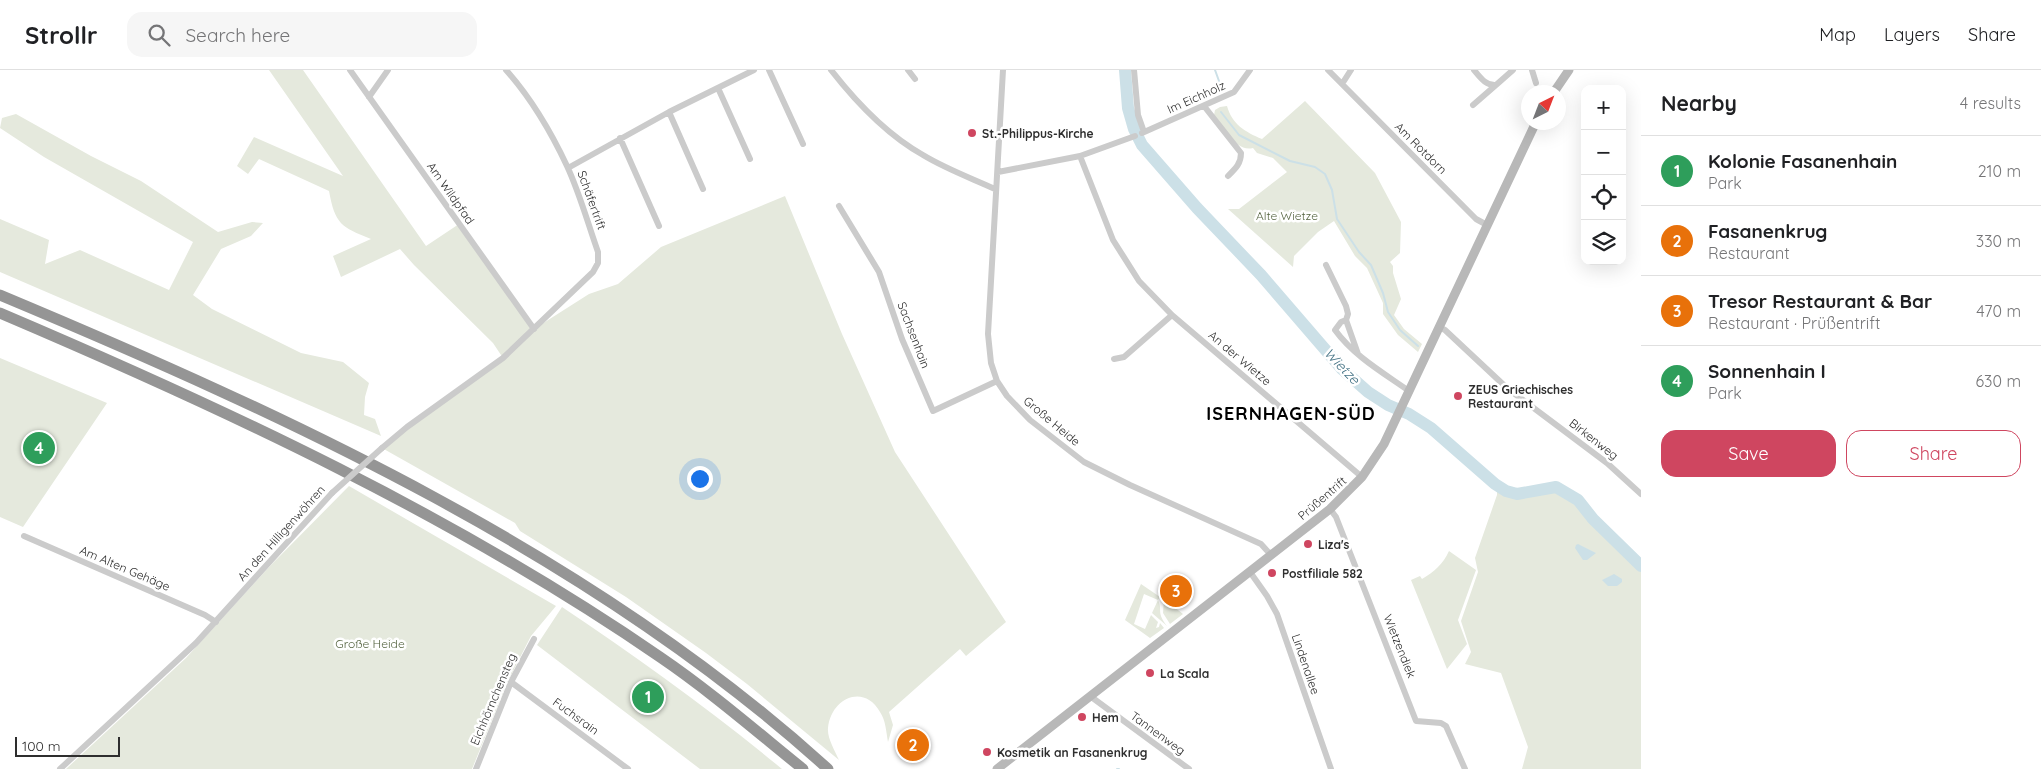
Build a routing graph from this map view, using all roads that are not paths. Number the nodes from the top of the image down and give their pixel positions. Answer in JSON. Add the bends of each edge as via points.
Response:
{"nodes":[{"id":1,"x":350,"y":70,"type":"edge"},
{"id":2,"x":388,"y":70,"type":"edge"},
{"id":3,"x":506,"y":70,"type":"edge"},
{"id":4,"x":754,"y":70,"type":"edge"},
{"id":5,"x":770,"y":70,"type":"edge"},
{"id":6,"x":831,"y":70,"type":"edge"},
{"id":7,"x":908,"y":70,"type":"edge"},
{"id":8,"x":1003,"y":70,"type":"edge"},
{"id":9,"x":1134,"y":70,"type":"edge"},
{"id":10,"x":1250,"y":70,"type":"edge"},
{"id":11,"x":1328,"y":70,"type":"edge"},
{"id":12,"x":1351,"y":70,"type":"edge"},
{"id":13,"x":1474,"y":70,"type":"edge"},
{"id":14,"x":1513,"y":70,"type":"edge"},
{"id":15,"x":1532,"y":70,"type":"edge"},
{"id":16,"x":1569,"y":70,"type":"edge"},
{"id":17,"x":915,"y":79,"type":"dead end"},
{"id":18,"x":1536,"y":83,"type":"dead end"},
{"id":19,"x":1342,"y":84,"type":"junction"},
{"id":20,"x":1496,"y":85,"type":"junction"},
{"id":21,"x":1559,"y":85,"type":"edge"},
{"id":22,"x":718,"y":88,"type":"junction"},
{"id":23,"x":369,"y":97,"type":"junction"},
{"id":24,"x":1473,"y":105,"type":"dead end"},
{"id":25,"x":1204,"y":106,"type":"junction"},
{"id":26,"x":668,"y":112,"type":"junction"},
{"id":27,"x":1532,"y":130,"type":"edge"},
{"id":28,"x":1135,"y":136,"type":"dead end"},
{"id":29,"x":620,"y":138,"type":"junction"},
{"id":30,"x":803,"y":144,"type":"dead end"},
{"id":31,"x":1080,"y":156,"type":"junction"},
{"id":32,"x":750,"y":159,"type":"dead end"},
{"id":33,"x":568,"y":168,"type":"junction"},
{"id":34,"x":998,"y":172,"type":"junction"},
{"id":35,"x":1228,"y":176,"type":"dead end"},
{"id":36,"x":704,"y":189,"type":"dead end"},
{"id":37,"x":995,"y":189,"type":"junction"},
{"id":38,"x":839,"y":206,"type":"dead end"},
{"id":39,"x":1487,"y":225,"type":"junction"},
{"id":40,"x":659,"y":226,"type":"dead end"},
{"id":41,"x":1326,"y":264,"type":"dead end"},
{"id":42,"x":0,"y":294,"type":"edge"},
{"id":43,"x":0,"y":313,"type":"edge"},
{"id":44,"x":1172,"y":315,"type":"junction"},
{"id":45,"x":1346,"y":320,"type":"junction"},
{"id":46,"x":1439,"y":327,"type":"junction"},
{"id":47,"x":534,"y":330,"type":"junction"},
{"id":48,"x":1358,"y":356,"type":"junction"},
{"id":49,"x":1114,"y":359,"type":"dead end"},
{"id":50,"x":997,"y":381,"type":"junction"},
{"id":51,"x":1409,"y":391,"type":"junction"},
{"id":52,"x":1362,"y":477,"type":"junction"},
{"id":53,"x":1641,"y":494,"type":"edge"},
{"id":54,"x":1330,"y":510,"type":"junction"},
{"id":55,"x":24,"y":536,"type":"dead end"},
{"id":56,"x":1271,"y":555,"type":"junction"},
{"id":57,"x":1250,"y":572,"type":"junction"},
{"id":58,"x":216,"y":622,"type":"junction"},
{"id":59,"x":534,"y":639,"type":"dead end"},
{"id":60,"x":510,"y":682,"type":"junction"},
{"id":61,"x":1090,"y":696,"type":"junction"},
{"id":62,"x":60,"y":769,"type":"edge"},
{"id":63,"x":476,"y":769,"type":"edge"},
{"id":64,"x":628,"y":769,"type":"edge"},
{"id":65,"x":803,"y":769,"type":"edge"},
{"id":66,"x":828,"y":769,"type":"edge"},
{"id":67,"x":997,"y":769,"type":"edge"},
{"id":68,"x":1189,"y":769,"type":"edge"},
{"id":69,"x":1331,"y":769,"type":"edge"},
{"id":70,"x":1465,"y":769,"type":"edge"}],
"edges":[{"from":1,"to":23,"type":"street","name":"Am Wildpfad"},
{"from":2,"to":23,"type":"street"},
{"from":3,"to":33,"type":"street","name":"Schäfertrift","via":[[527,96]]},
{"from":4,"to":22,"type":"street"},
{"from":5,"to":30,"type":"street"},
{"from":6,"to":37,"type":"street","via":[[886,130],[905,144],[941,165]]},
{"from":7,"to":17,"type":"street"},
{"from":8,"to":34,"type":"street","name":"Große Heide"},
{"from":9,"to":25,"type":"street","name":"Im Eichholz","via":[[1138,115],[1143,132]]},
{"from":10,"to":25,"type":"street","name":"Im Eichholz","via":[[1234,92]]},
{"from":11,"to":19,"type":"street","name":"Am Rotdorn"},
{"from":12,"to":19,"type":"street"},
{"from":13,"to":20,"type":"street","via":[[1488,84]]},
{"from":14,"to":20,"type":"street"},
{"from":15,"to":18,"type":"street"},
{"from":16,"to":21,"type":"main road"},
{"from":19,"to":39,"type":"street","name":"Am Rotdorn","via":[[1476,219]]},
{"from":20,"to":24,"type":"street"},
{"from":22,"to":26,"type":"street"},
{"from":22,"to":32,"type":"street"},
{"from":23,"to":47,"type":"street","name":"Am Wildpfad"},
{"from":25,"to":35,"type":"street","via":[[1241,153],[1239,165]]},
{"from":26,"to":29,"type":"street"},
{"from":26,"to":36,"type":"street"},
{"from":27,"to":39,"type":"main road","name":"Prüßentrift"},
{"from":28,"to":31,"type":"street"},
{"from":29,"to":33,"type":"street"},
{"from":29,"to":40,"type":"street"},
{"from":31,"to":34,"type":"street"},
{"from":31,"to":44,"type":"street","name":"An der Wietze","via":[[1121,255],[1139,282]]},
{"from":33,"to":47,"type":"street","name":"Schäfertrift","via":[[598,252],[598,263],[593,272]]},
{"from":34,"to":37,"type":"street","name":"Große Heide"},
{"from":37,"to":50,"type":"street","name":"Große Heide","via":[[988,334],[991,363]]},
{"from":38,"to":50,"type":"street","name":"Sachsenhain","via":[[879,272],[933,411]]},
{"from":39,"to":46,"type":"main road","name":"Prüßentrift"},
{"from":41,"to":45,"type":"street","via":[[1346,306]]},
{"from":42,"to":66,"type":"highway","via":[[289,424],[419,490],[530,552],[673,646]]},
{"from":43,"to":65,"type":"highway","via":[[280,440],[466,535],[576,601],[662,658]]},
{"from":44,"to":49,"type":"street","via":[[1124,357]]},
{"from":44,"to":52,"type":"street","name":"An der Wietze"},
{"from":45,"to":48,"type":"street"},
{"from":45,"to":48,"type":"street","via":[[1335,330]]},
{"from":46,"to":51,"type":"main road","name":"Prüßentrift"},
{"from":46,"to":53,"type":"street","name":"Birkenweg","via":[[1504,386],[1607,463]]},
{"from":47,"to":58,"type":"street","name":"An den Hilligenwöhren","bridge":true,"via":[[503,358],[382,448],[332,493]]},
{"from":48,"to":51,"type":"street"},
{"from":50,"to":56,"type":"street","name":"Große Heide","via":[[1016,407],[1084,462],[1130,486],[1262,544]]},
{"from":51,"to":52,"type":"main road","name":"Prüßentrift","via":[[1380,451]]},
{"from":52,"to":54,"type":"main road","name":"Prüßentrift"},
{"from":54,"to":56,"type":"main road","name":"Prüßentrift"},
{"from":54,"to":70,"type":"street","name":"Wietzendiek","via":[[1416,720],[1446,726]]},
{"from":55,"to":58,"type":"street","name":"Am Alten Gehäge"},
{"from":56,"to":57,"type":"main road","name":"Prüßentrift"},
{"from":57,"to":61,"type":"main road","name":"Prüßentrift"},
{"from":57,"to":69,"type":"street","name":"Lindenallee","via":[[1278,614]]},
{"from":58,"to":62,"type":"street","name":"An den Hilligenwöhren"},
{"from":59,"to":60,"type":"street","name":"Eichhörnchensteg"},
{"from":60,"to":63,"type":"street","name":"Eichhörnchensteg"},
{"from":60,"to":64,"type":"street","name":"Fuchsrain"},
{"from":61,"to":67,"type":"main road","name":"Prüßentrift"},
{"from":61,"to":68,"type":"street","name":"Tannenweg"}]}
